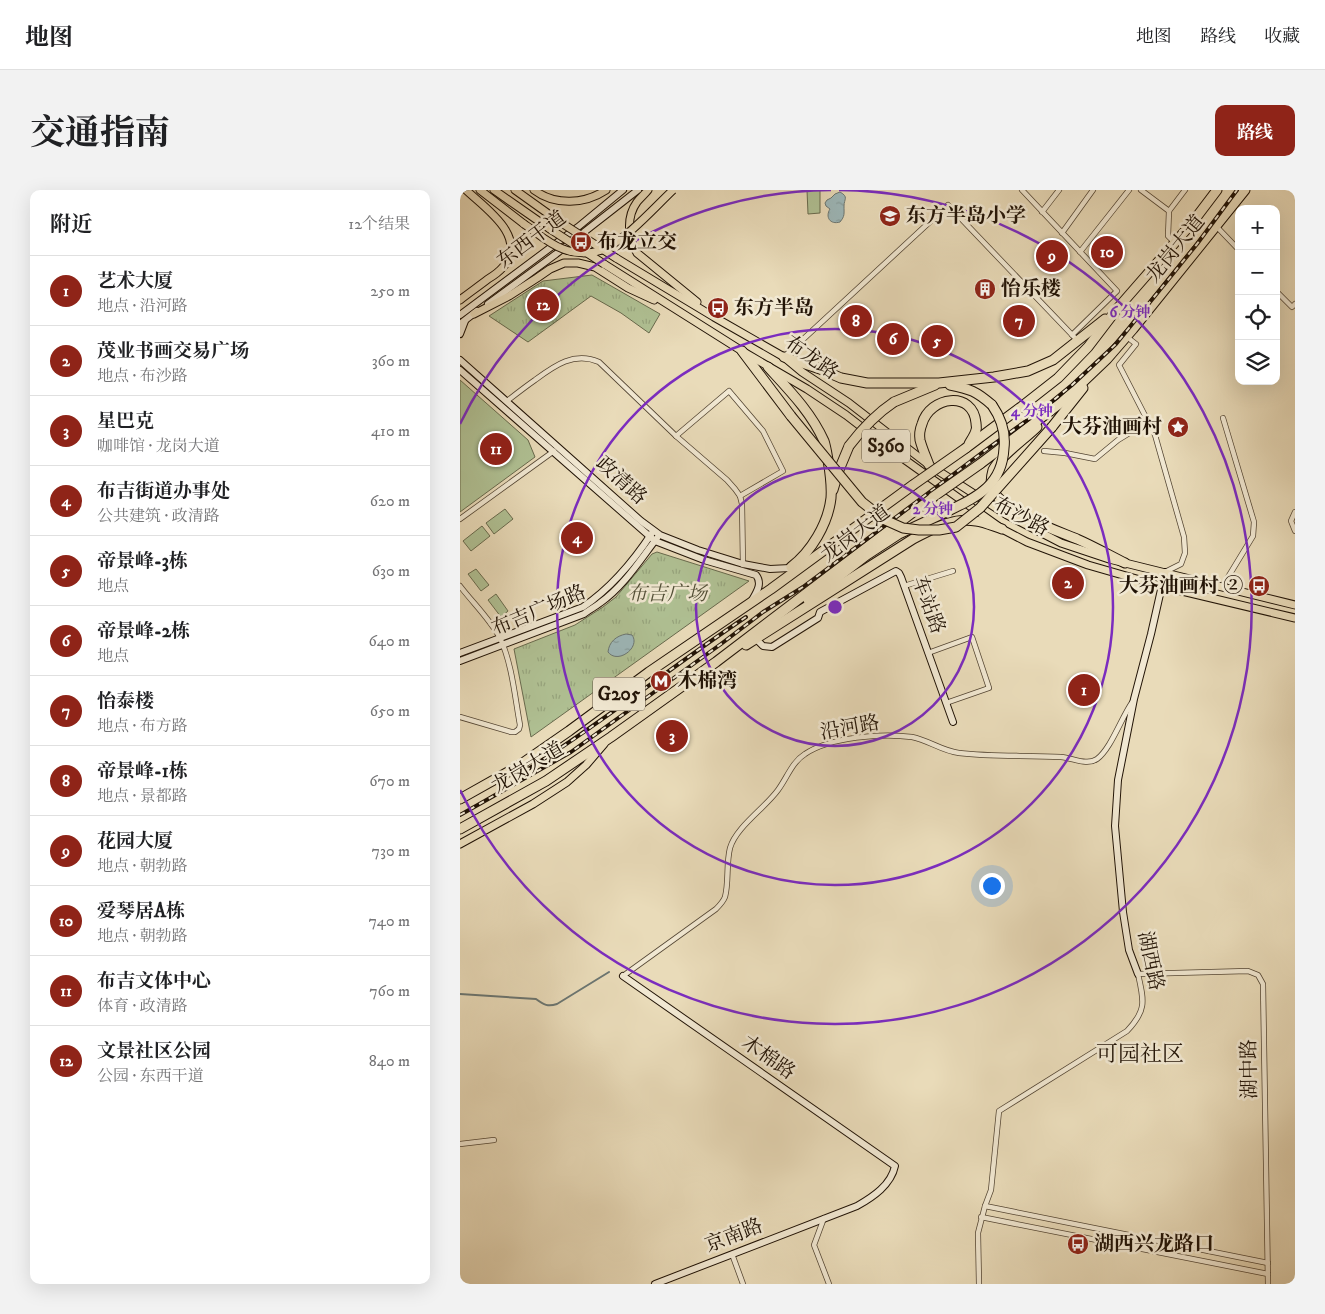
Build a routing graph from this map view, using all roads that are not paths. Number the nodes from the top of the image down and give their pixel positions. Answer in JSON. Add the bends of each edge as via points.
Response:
{"nodes":[{"id":1,"x":466,"y":190,"type":"edge"},
{"id":2,"x":480,"y":190,"type":"edge"},
{"id":3,"x":494,"y":190,"type":"edge"},
{"id":4,"x":515,"y":190,"type":"edge"},
{"id":5,"x":534,"y":190,"type":"edge"},
{"id":6,"x":606,"y":190,"type":"edge"},
{"id":7,"x":623,"y":190,"type":"edge"},
{"id":8,"x":638,"y":190,"type":"edge"},
{"id":9,"x":648,"y":190,"type":"edge"},
{"id":10,"x":673,"y":190,"type":"edge"},
{"id":11,"x":1022,"y":190,"type":"edge"},
{"id":12,"x":1059,"y":190,"type":"edge"},
{"id":13,"x":1094,"y":190,"type":"edge"},
{"id":14,"x":1140,"y":190,"type":"edge"},
{"id":15,"x":1185,"y":190,"type":"edge"},
{"id":16,"x":1217,"y":190,"type":"edge"},
{"id":17,"x":1246,"y":190,"type":"edge"},
{"id":18,"x":1126,"y":191,"type":"edge"},
{"id":19,"x":1169,"y":211,"type":"junction"},
{"id":20,"x":1042,"y":212,"type":"junction"},
{"id":21,"x":1216,"y":226,"type":"junction"},
{"id":22,"x":1062,"y":233,"type":"junction"},
{"id":23,"x":1175,"y":243,"type":"junction"},
{"id":24,"x":1235,"y":246,"type":"edge"},
{"id":25,"x":1080,"y":252,"type":"junction"},
{"id":26,"x":1280,"y":295,"type":"edge"},
{"id":27,"x":460,"y":300,"type":"edge"},
{"id":28,"x":1294,"y":307,"type":"edge"},
{"id":29,"x":674,"y":309,"type":"junction"},
{"id":30,"x":1117,"y":309,"type":"junction"},
{"id":31,"x":474,"y":314,"type":"junction"},
{"id":32,"x":460,"y":315,"type":"edge"},
{"id":33,"x":714,"y":317,"type":"junction"},
{"id":34,"x":466,"y":319,"type":"junction"},
{"id":35,"x":460,"y":324,"type":"edge"},
{"id":36,"x":460,"y":334,"type":"edge"},
{"id":37,"x":1127,"y":337,"type":"junction"},
{"id":38,"x":1075,"y":338,"type":"junction"},
{"id":39,"x":742,"y":351,"type":"junction"},
{"id":40,"x":460,"y":354,"type":"edge"},
{"id":41,"x":784,"y":357,"type":"junction"},
{"id":42,"x":1102,"y":363,"type":"junction"},
{"id":43,"x":461,"y":364,"type":"edge"},
{"id":44,"x":768,"y":367,"type":"junction"},
{"id":45,"x":939,"y":383,"type":"junction"},
{"id":46,"x":506,"y":401,"type":"junction"},
{"id":47,"x":1062,"y":402,"type":"junction"},
{"id":48,"x":1223,"y":418,"type":"dead end"},
{"id":49,"x":1149,"y":421,"type":"junction"},
{"id":50,"x":676,"y":436,"type":"junction"},
{"id":51,"x":966,"y":448,"type":"junction"},
{"id":52,"x":556,"y":450,"type":"junction"},
{"id":53,"x":1044,"y":452,"type":"dead end"},
{"id":54,"x":929,"y":465,"type":"junction"},
{"id":55,"x":740,"y":496,"type":"junction"},
{"id":56,"x":831,"y":499,"type":"junction"},
{"id":57,"x":1295,"y":512,"type":"edge"},
{"id":58,"x":460,"y":520,"type":"edge"},
{"id":59,"x":1002,"y":529,"type":"junction"},
{"id":60,"x":1295,"y":531,"type":"edge"},
{"id":61,"x":653,"y":536,"type":"junction"},
{"id":62,"x":1125,"y":563,"type":"junction"},
{"id":63,"x":743,"y":568,"type":"junction"},
{"id":64,"x":790,"y":568,"type":"junction"},
{"id":65,"x":953,"y":571,"type":"dead end"},
{"id":66,"x":1165,"y":572,"type":"junction"},
{"id":67,"x":460,"y":586,"type":"edge"},
{"id":68,"x":904,"y":586,"type":"junction"},
{"id":69,"x":1161,"y":586,"type":"junction"},
{"id":70,"x":1222,"y":587,"type":"junction"},
{"id":71,"x":771,"y":589,"type":"junction"},
{"id":72,"x":750,"y":603,"type":"junction"},
{"id":73,"x":1295,"y":605,"type":"edge"},
{"id":74,"x":1295,"y":618,"type":"edge"},
{"id":75,"x":756,"y":639,"type":"junction"},
{"id":76,"x":501,"y":642,"type":"junction"},
{"id":77,"x":460,"y":653,"type":"edge"},
{"id":78,"x":928,"y":653,"type":"junction"},
{"id":79,"x":460,"y":661,"type":"edge"},
{"id":80,"x":716,"y":662,"type":"junction"},
{"id":81,"x":1134,"y":699,"type":"junction"},
{"id":82,"x":946,"y":703,"type":"junction"},
{"id":83,"x":460,"y":718,"type":"edge"},
{"id":84,"x":952,"y":722,"type":"dead end"},
{"id":85,"x":611,"y":737,"type":"junction"},
{"id":86,"x":462,"y":797,"type":"edge"},
{"id":87,"x":460,"y":829,"type":"edge"},
{"id":88,"x":460,"y":844,"type":"edge"},
{"id":89,"x":1138,"y":974,"type":"junction"},
{"id":90,"x":623,"y":976,"type":"joint"},
{"id":91,"x":494,"y":1140,"type":"dead end"},
{"id":92,"x":460,"y":1144,"type":"edge"},
{"id":93,"x":895,"y":1166,"type":"joint"},
{"id":94,"x":985,"y":1206,"type":"junction"},
{"id":95,"x":981,"y":1217,"type":"junction"},
{"id":96,"x":824,"y":1218,"type":"junction"},
{"id":97,"x":732,"y":1254,"type":"junction"},
{"id":98,"x":1268,"y":1263,"type":"junction"},
{"id":99,"x":1268,"y":1274,"type":"junction"},
{"id":100,"x":655,"y":1284,"type":"edge"},
{"id":101,"x":743,"y":1284,"type":"edge"},
{"id":102,"x":829,"y":1284,"type":"edge"},
{"id":103,"x":979,"y":1284,"type":"edge"},
{"id":104,"x":1268,"y":1284,"type":"edge"}],
"edges":[{"from":1,"to":27,"type":"main road","via":[[503,225],[510,247],[504,266]]},
{"from":2,"to":10,"type":"main road","bridge":true,"via":[[548,241],[565,250],[590,253],[620,239]]},
{"from":3,"to":29,"type":"main road","name":"布龙路","number":"S360","bridge":true},
{"from":4,"to":33,"type":"main road","name":"布龙路","number":"S360","bridge":true,"via":[[616,258]]},
{"from":5,"to":6,"type":"main road","via":[[551,199],[571,201],[589,198]]},
{"from":7,"to":32,"type":"street","name":"东西干道"},
{"from":8,"to":31,"type":"street","name":"东西干道"},
{"from":9,"to":33,"type":"main road","via":[[632,214],[629,226],[633,246],[637,253]]},
{"from":11,"to":20,"type":"street"},
{"from":12,"to":20,"type":"street"},
{"from":13,"to":22,"type":"street"},
{"from":14,"to":19,"type":"street"},
{"from":15,"to":19,"type":"street"},
{"from":16,"to":23,"type":"highway","name":"龙岗大道","number":"G205"},
{"from":17,"to":21,"type":"highway","name":"龙岗大道","number":"G205"},
{"from":18,"to":25,"type":"street"},
{"from":19,"to":23,"type":"street","via":[[1168,236]]},
{"from":20,"to":22,"type":"street"},
{"from":21,"to":24,"type":"street"},
{"from":21,"to":37,"type":"highway","name":"龙岗大道","number":"G205"},
{"from":22,"to":25,"type":"street"},
{"from":23,"to":30,"type":"highway","name":"龙岗大道","number":"G205"},
{"from":25,"to":38,"type":"street","via":[[1117,291]]},
{"from":26,"to":28,"type":"street"},
{"from":29,"to":31,"type":"main road","via":[[628,288],[594,267],[564,263]]},
{"from":29,"to":39,"type":"main road","name":"布龙路","number":"S360"},
{"from":30,"to":38,"type":"highway"},
{"from":30,"to":51,"type":"highway","name":"龙岗大道","number":"G205","via":[[1058,378]]},
{"from":31,"to":34,"type":"street","name":"东西干道"},
{"from":33,"to":41,"type":"main road","name":"布龙路","number":"S360"},
{"from":34,"to":35,"type":"street","name":"东西干道"},
{"from":34,"to":36,"type":"street"},
{"from":37,"to":42,"type":"highway","name":"龙岗大道","number":"G205"},
{"from":37,"to":49,"type":"street","via":[[1136,344],[1119,365]]},
{"from":38,"to":41,"type":"street","via":[[948,205]]},
{"from":38,"to":45,"type":"highway","via":[[1053,360],[1028,371]]},
{"from":39,"to":42,"type":"highway","bridge":true,"via":[[790,416],[862,502],[885,520],[902,528],[919,530],[956,527],[980,508],[1052,427]]},
{"from":39,"to":44,"type":"main road","name":"布龙路","number":"S360"},
{"from":40,"to":43,"type":"street"},
{"from":41,"to":45,"type":"highway","via":[[841,378],[866,383]]},
{"from":41,"to":54,"type":"main road","name":"布龙路","number":"S360"},
{"from":42,"to":47,"type":"highway","name":"龙岗大道","number":"G205"},
{"from":43,"to":46,"type":"street","name":"政清路"},
{"from":43,"to":52,"type":"street","name":"政清路"},
{"from":44,"to":56,"type":"highway","via":[[809,414],[824,443]]},
{"from":44,"to":59,"type":"main road","name":"布沙路","number":"S360","via":[[846,415]]},
{"from":45,"to":56,"type":"highway","bridge":true,"via":[[894,402],[860,431],[849,446]]},
{"from":45,"to":75,"type":"highway","bridge":true,"via":[[969,389],[992,405],[999,416],[1005,442],[1002,467],[995,479],[971,500],[899,534]]},
{"from":46,"to":50,"type":"street","via":[[557,364],[588,358],[603,366]]},
{"from":46,"to":52,"type":"street","name":"政清路"},
{"from":47,"to":62,"type":"highway","via":[[998,462],[992,473],[994,491],[1011,508],[1043,526]]},
{"from":47,"to":80,"type":"highway","name":"龙岗大道","number":"G205","bridge":true},
{"from":48,"to":70,"type":"street","via":[[1254,522],[1253,536]]},
{"from":49,"to":53,"type":"street","via":[[1094,459]]},
{"from":49,"to":66,"type":"street","via":[[1156,435],[1184,538],[1185,553],[1181,564]]},
{"from":50,"to":55,"type":"street","via":[[727,480]]},
{"from":50,"to":55,"type":"street","via":[[729,391],[763,431],[783,471]]},
{"from":51,"to":54,"type":"highway","via":[[977,430],[975,417],[969,406],[962,402],[942,402],[929,411],[920,430]]},
{"from":51,"to":71,"type":"highway","name":"龙岗大道","number":"G205","bridge":true},
{"from":52,"to":58,"type":"street"},
{"from":52,"to":61,"type":"street","name":"政清路","via":[[641,521]]},
{"from":54,"to":62,"type":"main road","name":"布沙路","number":"S360","via":[[1007,515],[1061,543]]},
{"from":55,"to":63,"type":"street"},
{"from":56,"to":64,"type":"highway","via":[[821,530],[799,561]]},
{"from":57,"to":60,"type":"street","via":[[1291,521]]},
{"from":59,"to":69,"type":"main road","name":"布沙路","number":"S360","via":[[1088,565]]},
{"from":59,"to":75,"type":"highway","via":[[977,521],[958,520],[939,526],[913,539]]},
{"from":61,"to":63,"type":"street","name":"政清路","via":[[704,560]]},
{"from":61,"to":63,"type":"street","name":"政清路","via":[[660,535]]},
{"from":61,"to":76,"type":"street","name":"布吉广场路","via":[[597,597],[582,607]]},
{"from":62,"to":66,"type":"main road","name":"布沙路","number":"S360"},
{"from":63,"to":64,"type":"street","name":"政清路"},
{"from":63,"to":72,"type":"street","name":"政清路","via":[[759,580],[759,587]]},
{"from":64,"to":71,"type":"highway"},
{"from":65,"to":68,"type":"street"},
{"from":66,"to":69,"type":"street","name":"湖西路"},
{"from":66,"to":70,"type":"main road","name":"布沙路","number":"S360"},
{"from":67,"to":76,"type":"street"},
{"from":68,"to":75,"type":"street","name":"车站路","via":[[899,573],[893,572],[820,612],[818,618],[772,647],[763,646]]},
{"from":68,"to":78,"type":"street","name":"车站路"},
{"from":69,"to":74,"type":"main road","name":"布沙路","number":"S360"},
{"from":69,"to":81,"type":"street","name":"湖西路"},
{"from":70,"to":73,"type":"main road","name":"布沙路","number":"S360"},
{"from":71,"to":72,"type":"highway","name":"龙岗大道","number":"G205"},
{"from":72,"to":86,"type":"highway","name":"龙岗大道","number":"G205","via":[[569,732],[517,767]]},
{"from":75,"to":80,"type":"highway"},
{"from":76,"to":77,"type":"street","name":"布吉广场路"},
{"from":76,"to":79,"type":"street","name":"布吉广场路"},
{"from":76,"to":83,"type":"street","via":[[510,673],[519,730],[511,732]]},
{"from":78,"to":82,"type":"street","name":"车站路"},
{"from":78,"to":82,"type":"street","via":[[972,637],[989,688]]},
{"from":80,"to":85,"type":"highway","name":"龙岗大道","number":"G205"},
{"from":81,"to":89,"type":"street","name":"湖西路","via":[[1118,780],[1114,826],[1129,950]]},
{"from":81,"to":90,"type":"street","name":"沿河路","via":[[1103,754],[1089,763],[1063,757],[956,753],[912,737],[891,736],[838,741],[804,754],[778,790],[736,835],[730,848],[724,899],[716,909]]},
{"from":82,"to":84,"type":"street","name":"车站路"},
{"from":85,"to":87,"type":"highway","name":"龙岗大道","number":"G205","via":[[546,780]]},
{"from":85,"to":88,"type":"main road","via":[[567,782]]},
{"from":89,"to":94,"type":"street","name":"湖西路","via":[[1142,1008],[1138,1020],[1127,1031],[999,1111],[991,1190]]},
{"from":89,"to":98,"type":"street","name":"湖中路","via":[[1248,971],[1258,975],[1263,984]]},
{"from":90,"to":93,"type":"street","name":"木棉路"},
{"from":91,"to":92,"type":"street"},
{"from":93,"to":96,"type":"street","name":"京南路","via":[[893,1176],[873,1197]]},
{"from":94,"to":95,"type":"street","name":"湖西路"},
{"from":94,"to":98,"type":"street"},
{"from":95,"to":99,"type":"street"},
{"from":95,"to":103,"type":"street","name":"湖西路","via":[[978,1233]]},
{"from":96,"to":97,"type":"street","name":"京南路"},
{"from":96,"to":102,"type":"street","via":[[814,1245]]},
{"from":97,"to":100,"type":"street","name":"京南路"},
{"from":97,"to":101,"type":"street"},
{"from":98,"to":99,"type":"street","name":"湖中路"},
{"from":99,"to":104,"type":"street","name":"湖中路"}]}
